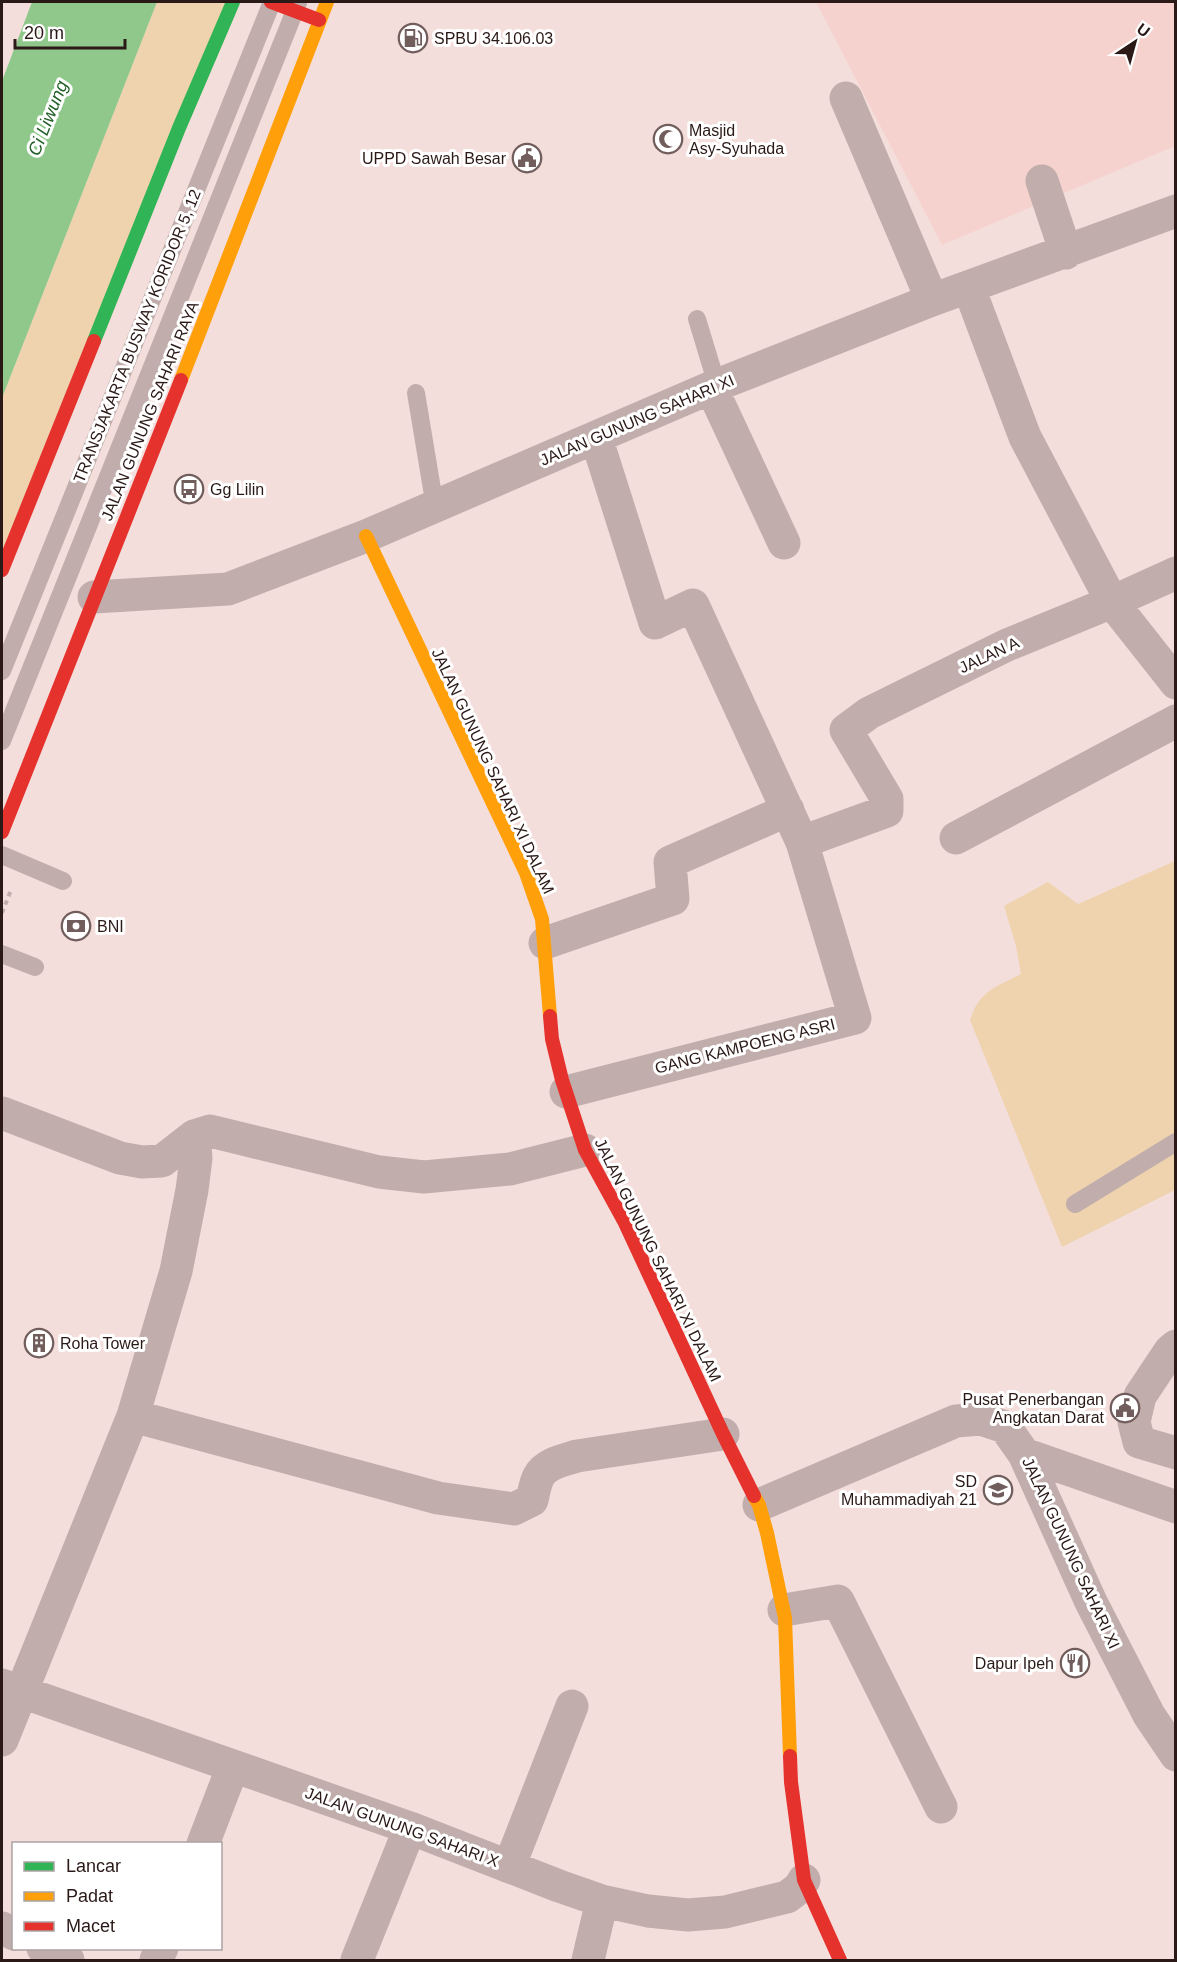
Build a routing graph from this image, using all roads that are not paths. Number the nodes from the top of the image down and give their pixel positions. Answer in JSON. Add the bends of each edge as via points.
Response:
{"nodes":[{"id":1,"x":233,"y":2,"type":"edge"},
{"id":2,"x":272,"y":2,"type":"edge"},
{"id":3,"x":327,"y":2,"type":"edge"},
{"id":4,"x":297,"y":6,"type":"edge"},
{"id":5,"x":319,"y":20,"type":"junction"},
{"id":6,"x":846,"y":98,"type":"dead end"},
{"id":7,"x":1042,"y":181,"type":"dead end"},
{"id":8,"x":1176,"y":211,"type":"edge"},
{"id":9,"x":1066,"y":253,"type":"junction"},
{"id":10,"x":969,"y":288,"type":"junction"},
{"id":11,"x":932,"y":300,"type":"junction"},
{"id":12,"x":697,"y":319,"type":"dead end"},
{"id":13,"x":715,"y":387,"type":"junction"},
{"id":14,"x":416,"y":393,"type":"dead end"},
{"id":15,"x":596,"y":437,"type":"junction"},
{"id":16,"x":435,"y":507,"type":"junction"},
{"id":17,"x":366,"y":536,"type":"junction"},
{"id":18,"x":784,"y":543,"type":"dead end"},
{"id":19,"x":2,"y":570,"type":"edge"},
{"id":20,"x":1176,"y":573,"type":"edge"},
{"id":21,"x":94,"y":597,"type":"junction"},
{"id":22,"x":1112,"y":602,"type":"junction"},
{"id":23,"x":2,"y":670,"type":"edge"},
{"id":24,"x":1176,"y":683,"type":"edge"},
{"id":25,"x":1176,"y":721,"type":"edge"},
{"id":26,"x":2,"y":741,"type":"edge"},
{"id":27,"x":788,"y":810,"type":"junction"},
{"id":28,"x":2,"y":832,"type":"edge"},
{"id":29,"x":956,"y":838,"type":"dead end"},
{"id":30,"x":802,"y":842,"type":"junction"},
{"id":31,"x":2,"y":855,"type":"edge"},
{"id":32,"x":63,"y":881,"type":"dead end"},
{"id":33,"x":544,"y":943,"type":"junction"},
{"id":34,"x":2,"y":954,"type":"edge"},
{"id":35,"x":35,"y":967,"type":"dead end"},
{"id":36,"x":566,"y":1092,"type":"junction"},
{"id":37,"x":2,"y":1113,"type":"edge"},
{"id":38,"x":194,"y":1136,"type":"junction"},
{"id":39,"x":1176,"y":1142,"type":"edge"},
{"id":40,"x":585,"y":1150,"type":"junction"},
{"id":41,"x":1075,"y":1204,"type":"dead end"},
{"id":42,"x":1176,"y":1346,"type":"edge"},
{"id":43,"x":133,"y":1416,"type":"junction"},
{"id":44,"x":723,"y":1434,"type":"junction"},
{"id":45,"x":1024,"y":1454,"type":"junction"},
{"id":46,"x":1176,"y":1454,"type":"edge"},
{"id":47,"x":759,"y":1505,"type":"junction"},
{"id":48,"x":1176,"y":1507,"type":"edge"},
{"id":49,"x":784,"y":1610,"type":"junction"},
{"id":50,"x":11,"y":1688,"type":"edge"},
{"id":51,"x":572,"y":1706,"type":"dead end"},
{"id":52,"x":2,"y":1740,"type":"edge"},
{"id":53,"x":1176,"y":1755,"type":"edge"},
{"id":54,"x":233,"y":1766,"type":"junction"},
{"id":55,"x":941,"y":1807,"type":"dead end"},
{"id":56,"x":410,"y":1828,"type":"junction"},
{"id":57,"x":204,"y":1842,"type":"edge"},
{"id":58,"x":510,"y":1867,"type":"junction"},
{"id":59,"x":804,"y":1880,"type":"junction"},
{"id":60,"x":602,"y":1901,"type":"junction"},
{"id":61,"x":47,"y":1950,"type":"edge"},
{"id":62,"x":68,"y":1960,"type":"edge"},
{"id":63,"x":357,"y":1960,"type":"edge"},
{"id":64,"x":588,"y":1960,"type":"edge"},
{"id":65,"x":840,"y":1960,"type":"edge"}],
"edges":[{"from":1,"to":19,"type":"main road"},
{"from":2,"to":4,"type":"main road"},
{"from":2,"to":23,"type":"lane","name":"TRANSJAKARTA BUSWAY KORIDOR 5, 12"},
{"from":3,"to":5,"type":"main road","name":"JALAN GUNUNG SAHARI RAYA"},
{"from":4,"to":5,"type":"main road"},
{"from":4,"to":26,"type":"lane","name":"TRANSJAKARTA BUSWAY KORIDOR 5, 12"},
{"from":5,"to":21,"type":"main road","name":"JALAN GUNUNG SAHARI RAYA"},
{"from":6,"to":11,"type":"street"},
{"from":7,"to":9,"type":"street"},
{"from":8,"to":9,"type":"street","name":"JALAN GUNUNG SAHARI XI"},
{"from":9,"to":10,"type":"street","name":"JALAN GUNUNG SAHARI XI"},
{"from":10,"to":11,"type":"street","name":"JALAN GUNUNG SAHARI XI"},
{"from":10,"to":22,"type":"street","via":[[1025,437]]},
{"from":11,"to":13,"type":"street","name":"JALAN GUNUNG SAHARI XI"},
{"from":12,"to":13,"type":"lane"},
{"from":13,"to":15,"type":"street","name":"JALAN GUNUNG SAHARI XI"},
{"from":13,"to":18,"type":"street"},
{"from":14,"to":16,"type":"lane"},
{"from":15,"to":16,"type":"street","name":"JALAN GUNUNG SAHARI XI"},
{"from":15,"to":27,"type":"street","via":[[655,623],[693,605]]},
{"from":16,"to":17,"type":"street","name":"JALAN GUNUNG SAHARI XI"},
{"from":17,"to":21,"type":"street","name":"JALAN GUNUNG SAHARI XI","via":[[228,588]]},
{"from":17,"to":33,"type":"main road","name":"JALAN GUNUNG SAHARI XI DALAM","via":[[526,873],[542,919]]},
{"from":20,"to":22,"type":"street","name":"JALAN A"},
{"from":21,"to":28,"type":"main road","name":"JALAN GUNUNG SAHARI RAYA"},
{"from":22,"to":24,"type":"street"},
{"from":22,"to":30,"type":"street","name":"JALAN A","via":[[1007,645],[869,713],[846,730],[887,799],[886,811]]},
{"from":25,"to":29,"type":"street"},
{"from":27,"to":30,"type":"street"},
{"from":27,"to":33,"type":"street","via":[[670,862],[673,899]]},
{"from":30,"to":36,"type":"street","name":"GANG KAMPOENG ASRI","via":[[855,1018]]},
{"from":31,"to":32,"type":"lane"},
{"from":33,"to":36,"type":"main road","name":"JALAN GUNUNG SAHARI XI DALAM","via":[[552,1039]]},
{"from":34,"to":35,"type":"lane"},
{"from":36,"to":40,"type":"main road","name":"JALAN GUNUNG SAHARI XI DALAM"},
{"from":37,"to":38,"type":"street","via":[[120,1158],[142,1162],[162,1161]]},
{"from":38,"to":40,"type":"street","via":[[210,1131],[379,1172],[424,1177],[510,1169]]},
{"from":38,"to":43,"type":"street","via":[[194,1179],[176,1271]]},
{"from":39,"to":41,"type":"lane"},
{"from":40,"to":44,"type":"main road","name":"JALAN GUNUNG SAHARI XI DALAM","via":[[625,1222]]},
{"from":42,"to":46,"type":"street","via":[[1140,1396],[1134,1422],[1139,1442]]},
{"from":43,"to":44,"type":"street","via":[[438,1498],[514,1509],[532,1500],[538,1476],[558,1462]]},
{"from":43,"to":50,"type":"street"},
{"from":44,"to":47,"type":"main road","name":"JALAN GUNUNG SAHARI XI DALAM"},
{"from":45,"to":47,"type":"street","name":"JALAN GUNUNG SAHARI XI","via":[[1005,1427],[981,1419],[956,1421]]},
{"from":45,"to":48,"type":"street"},
{"from":45,"to":53,"type":"street","name":"JALAN GUNUNG SAHARI XI","via":[[1091,1602],[1149,1715]]},
{"from":47,"to":49,"type":"main road","name":"JALAN GUNUNG SAHARI XI DALAM"},
{"from":49,"to":55,"type":"street","via":[[838,1601]]},
{"from":49,"to":59,"type":"main road","name":"JALAN GUNUNG SAHARI XI DALAM","via":[[791,1782]]},
{"from":50,"to":52,"type":"street"},
{"from":50,"to":54,"type":"street","name":"JALAN GUNUNG SAHARI X"},
{"from":51,"to":58,"type":"street"},
{"from":54,"to":56,"type":"street","name":"JALAN GUNUNG SAHARI X"},
{"from":54,"to":57,"type":"street"},
{"from":56,"to":58,"type":"street","name":"JALAN GUNUNG SAHARI X"},
{"from":56,"to":63,"type":"street"},
{"from":58,"to":60,"type":"street","name":"JALAN GUNUNG SAHARI X"},
{"from":59,"to":60,"type":"street","name":"JALAN GUNUNG SAHARI X","via":[[787,1897],[725,1912],[688,1915]]},
{"from":59,"to":65,"type":"main road","name":"JALAN GUNUNG SAHARI XI DALAM"},
{"from":60,"to":64,"type":"street"},
{"from":61,"to":62,"type":"street"}]}
